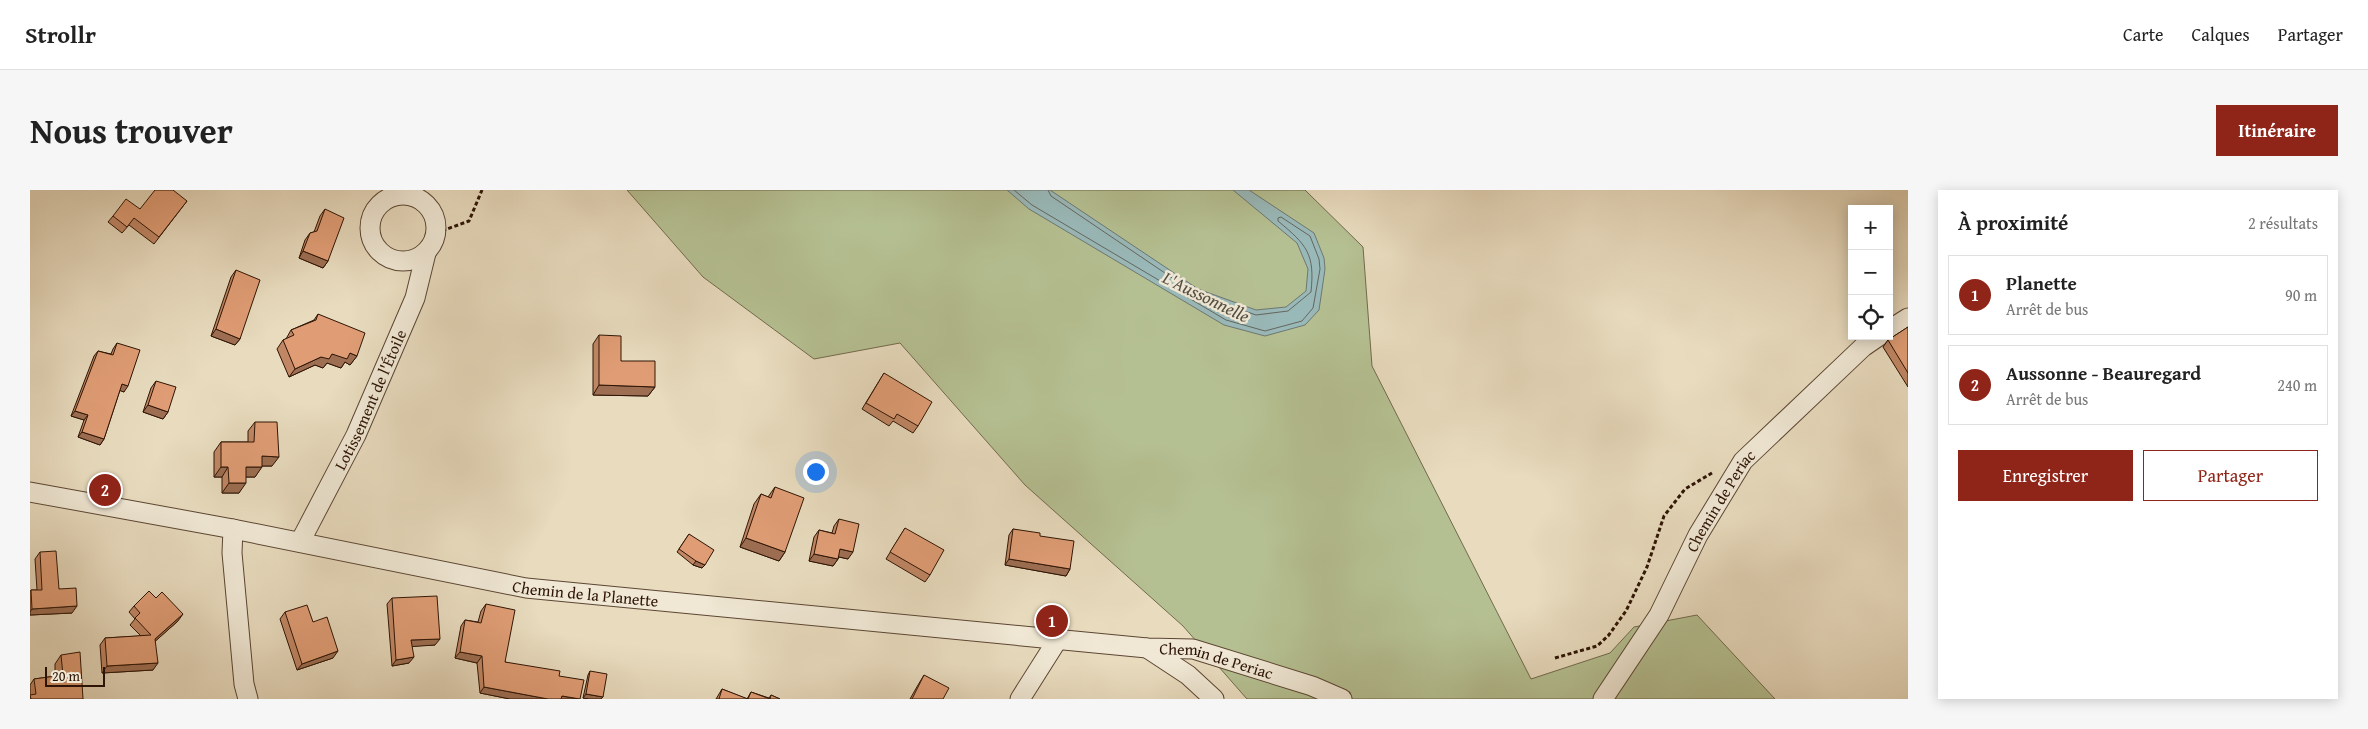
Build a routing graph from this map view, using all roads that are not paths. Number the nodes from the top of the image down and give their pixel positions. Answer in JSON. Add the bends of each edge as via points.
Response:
{"nodes":[{"id":1,"x":426,"y":252,"type":"junction"},
{"id":2,"x":1908,"y":318,"type":"edge"},
{"id":3,"x":1893,"y":327,"type":"edge"},
{"id":4,"x":1873,"y":340,"type":"edge"},
{"id":5,"x":30,"y":492,"type":"edge"},
{"id":6,"x":233,"y":528,"type":"junction"},
{"id":7,"x":300,"y":542,"type":"junction"},
{"id":8,"x":1058,"y":639,"type":"junction"},
{"id":9,"x":1147,"y":648,"type":"junction"},
{"id":10,"x":248,"y":699,"type":"edge"},
{"id":11,"x":1020,"y":699,"type":"edge"},
{"id":12,"x":1214,"y":699,"type":"edge"},
{"id":13,"x":1342,"y":699,"type":"edge"},
{"id":14,"x":1603,"y":699,"type":"edge"}],
"edges":[{"from":1,"to":1,"type":"street","name":"Lotissement de l'Étoile","via":[[413,260],[398,261],[387,258],[375,247],[370,235],[370,220],[375,209],[388,197],[404,194],[418,198],[433,212],[436,232]]},
{"from":1,"to":7,"type":"street","name":"Lotissement de l'Étoile","via":[[415,298],[356,434]]},
{"from":2,"to":3,"type":"street"},
{"from":4,"to":14,"type":"street","name":"Chemin de Periac","via":[[1863,346],[1743,461],[1698,536],[1659,615]]},
{"from":5,"to":6,"type":"street","name":"Chemin de la Planette"},
{"from":6,"to":7,"type":"street","name":"Chemin de la Planette"},
{"from":6,"to":10,"type":"street","via":[[232,552]]},
{"from":7,"to":8,"type":"street","name":"Chemin de la Planette","via":[[526,588]]},
{"from":8,"to":9,"type":"street","name":"Chemin de la Planette"},
{"from":8,"to":11,"type":"street"},
{"from":9,"to":12,"type":"street","via":[[1188,675]]},
{"from":9,"to":13,"type":"street","name":"Chemin de Periac","via":[[1194,649],[1312,686]]}]}
